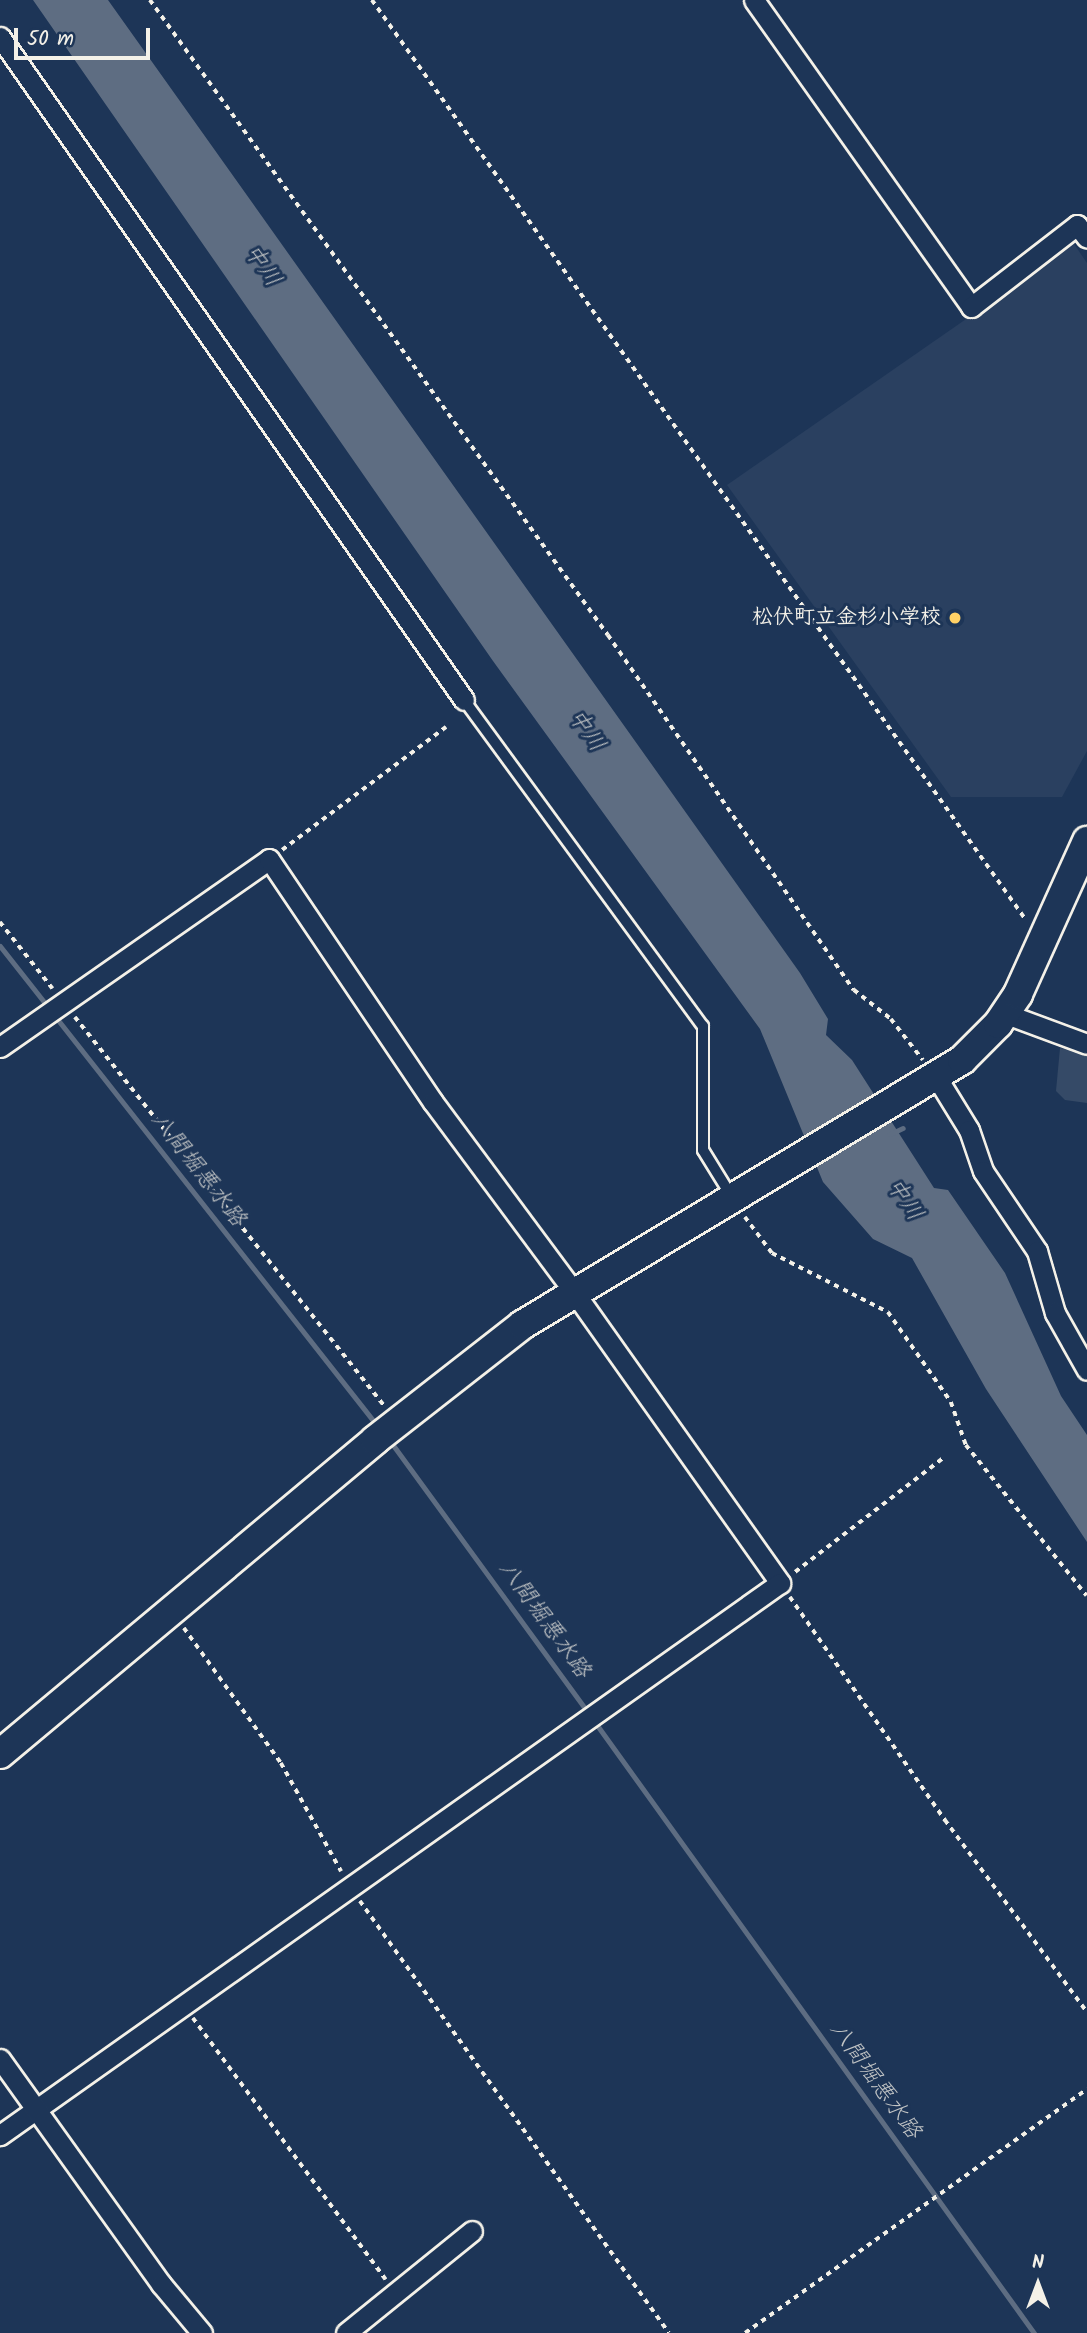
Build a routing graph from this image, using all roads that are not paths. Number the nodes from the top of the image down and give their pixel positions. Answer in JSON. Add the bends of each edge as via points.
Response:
{"nodes":[{"id":1,"x":754,"y":0,"type":"edge"},
{"id":2,"x":0,"y":37,"type":"edge"},
{"id":3,"x":1087,"y":237,"type":"edge"},
{"id":4,"x":464,"y":700,"type":"joint"},
{"id":5,"x":1087,"y":841,"type":"edge"},
{"id":6,"x":1006,"y":1014,"type":"junction"},
{"id":7,"x":1087,"y":1044,"type":"edge"},
{"id":8,"x":0,"y":1047,"type":"edge"},
{"id":9,"x":935,"y":1080,"type":"junction"},
{"id":10,"x":736,"y":1196,"type":"junction"},
{"id":11,"x":574,"y":1292,"type":"junction"},
{"id":12,"x":1087,"y":1370,"type":"edge"},
{"id":13,"x":0,"y":1754,"type":"edge"},
{"id":14,"x":0,"y":2059,"type":"edge"},
{"id":15,"x":36,"y":2109,"type":"junction"},
{"id":16,"x":0,"y":2135,"type":"edge"},
{"id":17,"x":472,"y":2231,"type":"dead end"},
{"id":18,"x":202,"y":2333,"type":"edge"},
{"id":19,"x":346,"y":2333,"type":"edge"}],
"edges":[{"from":1,"to":3,"type":"street","via":[[971,307],[1077,225]]},
{"from":2,"to":4,"type":"street"},
{"from":4,"to":10,"type":"lane","via":[[703,1026],[703,1150]]},
{"from":5,"to":6,"type":"street","via":[[1045,940]]},
{"from":6,"to":7,"type":"street"},
{"from":6,"to":9,"type":"street","via":[[985,1040]]},
{"from":8,"to":11,"type":"street","via":[[269,859],[433,1102]]},
{"from":9,"to":10,"type":"street"},
{"from":9,"to":12,"type":"street","via":[[969,1130],[983,1171],[1037,1251],[1055,1313]]},
{"from":10,"to":11,"type":"street"},
{"from":11,"to":13,"type":"street","via":[[522,1325],[389,1429]]},
{"from":11,"to":15,"type":"street","via":[[780,1583]]},
{"from":14,"to":15,"type":"street"},
{"from":15,"to":16,"type":"street"},
{"from":15,"to":18,"type":"street","via":[[161,2284]]},
{"from":17,"to":19,"type":"street"}]}
